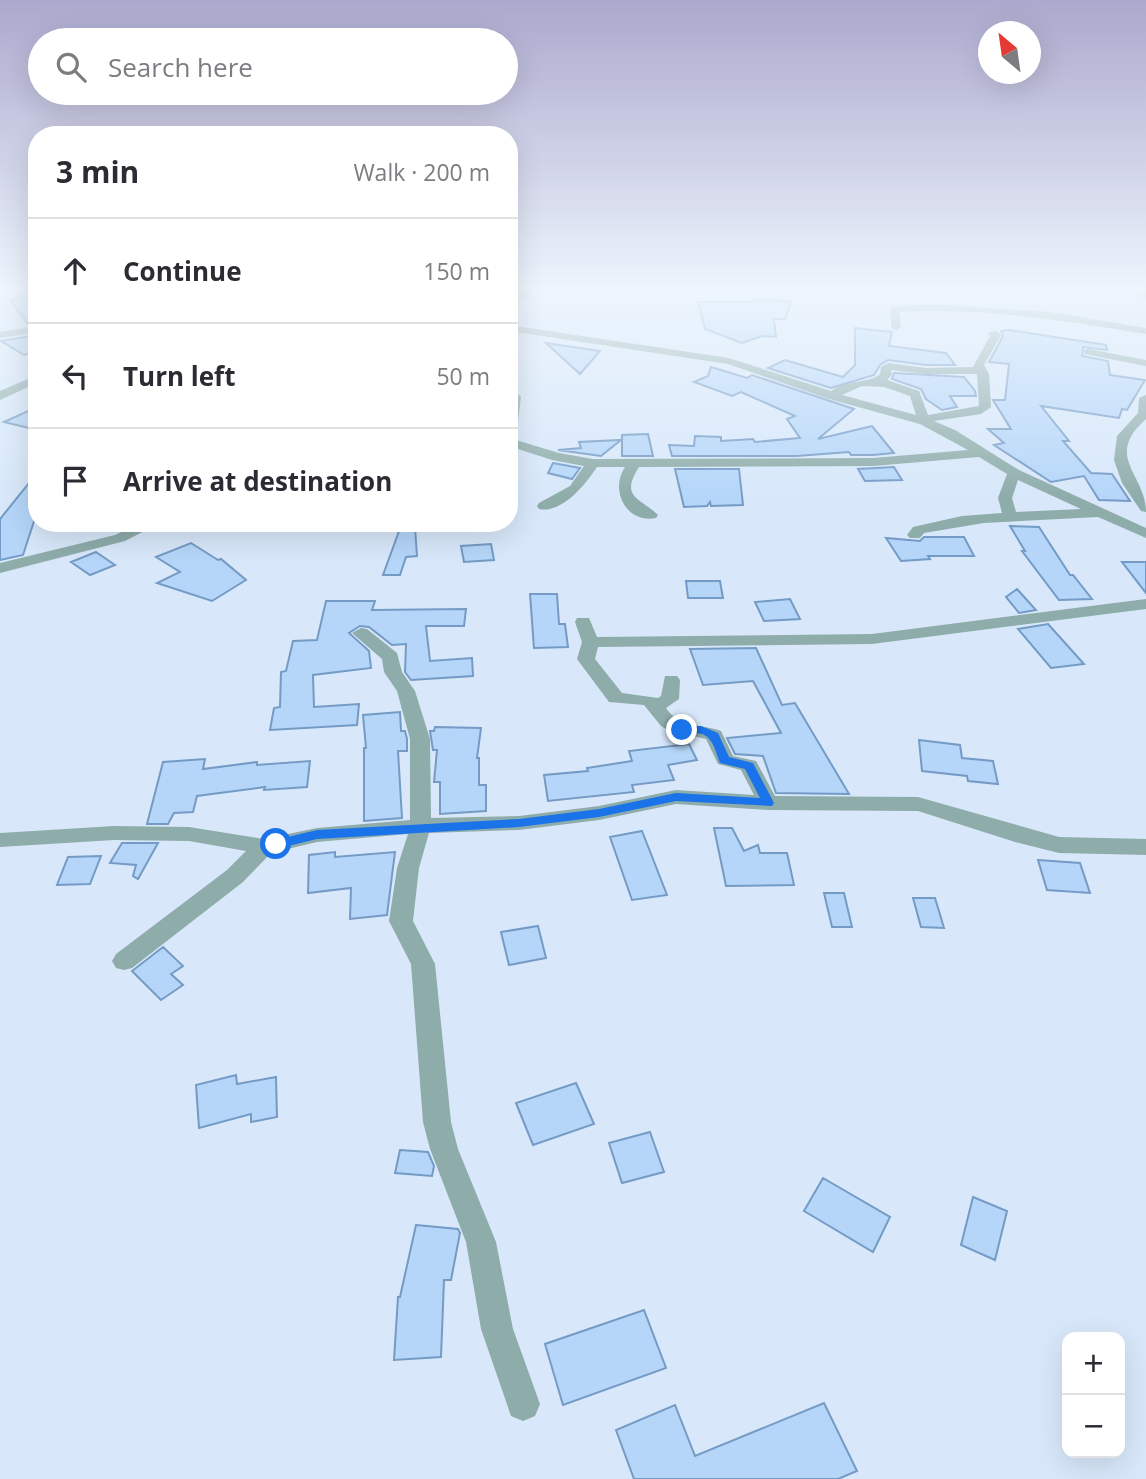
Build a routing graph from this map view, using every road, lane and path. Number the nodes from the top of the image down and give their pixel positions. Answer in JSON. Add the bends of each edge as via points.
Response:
{"nodes":[{"id":1,"x":722,"y":360,"type":"edge"},
{"id":2,"x":981,"y":360,"type":"edge"},
{"id":3,"x":979,"y":370,"type":"junction"},
{"id":4,"x":28,"y":381,"type":"edge"},
{"id":5,"x":877,"y":383,"type":"junction"},
{"id":6,"x":6,"y":388,"type":"edge"},
{"id":7,"x":28,"y":395,"type":"edge"},
{"id":8,"x":0,"y":396,"type":"edge"},
{"id":9,"x":833,"y":396,"type":"junction"},
{"id":10,"x":1146,"y":398,"type":"edge"},
{"id":11,"x":923,"y":421,"type":"junction"},
{"id":12,"x":518,"y":444,"type":"edge"},
{"id":13,"x":978,"y":453,"type":"junction"},
{"id":14,"x":593,"y":463,"type":"junction"},
{"id":15,"x":634,"y":464,"type":"junction"},
{"id":16,"x":1014,"y":473,"type":"junction"},
{"id":17,"x":544,"y":506,"type":"dead end"},
{"id":18,"x":1146,"y":508,"type":"edge"},
{"id":19,"x":1101,"y":513,"type":"junction"},
{"id":20,"x":651,"y":515,"type":"dead end"},
{"id":21,"x":1011,"y":518,"type":"junction"},
{"id":22,"x":133,"y":532,"type":"edge"},
{"id":23,"x":1146,"y":534,"type":"edge"},
{"id":24,"x":915,"y":535,"type":"dead end"},
{"id":25,"x":0,"y":568,"type":"edge"},
{"id":26,"x":1146,"y":604,"type":"edge"},
{"id":27,"x":583,"y":622,"type":"dead end"},
{"id":28,"x":361,"y":633,"type":"dead end"},
{"id":29,"x":591,"y":642,"type":"junction"},
{"id":30,"x":671,"y":680,"type":"dead end"},
{"id":31,"x":658,"y":705,"type":"junction"},
{"id":32,"x":768,"y":803,"type":"junction"},
{"id":33,"x":421,"y":827,"type":"junction"},
{"id":34,"x":0,"y":840,"type":"edge"},
{"id":35,"x":264,"y":847,"type":"junction"},
{"id":36,"x":1146,"y":847,"type":"edge"},
{"id":37,"x":124,"y":961,"type":"dead end"},
{"id":38,"x":523,"y":1404,"type":"dead end"}],
"edges":[{"from":1,"to":9,"type":"street"},
{"from":2,"to":3,"type":"street"},
{"from":3,"to":5,"type":"street","via":[[888,366]]},
{"from":3,"to":11,"type":"street","via":[[985,407]]},
{"from":4,"to":6,"type":"street"},
{"from":5,"to":9,"type":"street","via":[[854,383]]},
{"from":5,"to":11,"type":"street","via":[[915,394]]},
{"from":6,"to":7,"type":"street"},
{"from":6,"to":8,"type":"street"},
{"from":9,"to":11,"type":"street"},
{"from":10,"to":18,"type":"street","via":[[1144,414],[1122,436],[1119,454],[1128,485]]},
{"from":11,"to":13,"type":"street"},
{"from":12,"to":14,"type":"street"},
{"from":13,"to":15,"type":"street","via":[[873,462]]},
{"from":13,"to":16,"type":"street"},
{"from":14,"to":15,"type":"street"},
{"from":14,"to":17,"type":"street","via":[[575,489]]},
{"from":15,"to":20,"type":"street","via":[[626,473],[626,494],[634,508]]},
{"from":16,"to":19,"type":"street"},
{"from":16,"to":21,"type":"street","via":[[1004,498]]},
{"from":19,"to":21,"type":"street"},
{"from":19,"to":23,"type":"street"},
{"from":21,"to":24,"type":"street","via":[[936,525]]},
{"from":22,"to":25,"type":"street"},
{"from":26,"to":29,"type":"street","via":[[872,639]]},
{"from":27,"to":29,"type":"street"},
{"from":28,"to":33,"type":"street","via":[[391,657],[393,672],[406,691],[420,739]]},
{"from":29,"to":31,"type":"street","via":[[586,659],[616,698]]},
{"from":30,"to":31,"type":"street","via":[[670,699]]},
{"from":31,"to":32,"type":"street","via":[[661,717],[674,728],[701,729],[714,736],[724,760],[749,766]]},
{"from":32,"to":33,"type":"street","via":[[676,797],[519,823]]},
{"from":32,"to":36,"type":"street","via":[[918,804],[1059,845]]},
{"from":33,"to":35,"type":"street","via":[[317,835]]},
{"from":33,"to":38,"type":"street","via":[[408,868],[401,921],[423,964],[440,1131],[481,1242],[497,1329]]},
{"from":34,"to":35,"type":"street","via":[[189,834]]},
{"from":35,"to":37,"type":"street","via":[[235,876]]}]}
